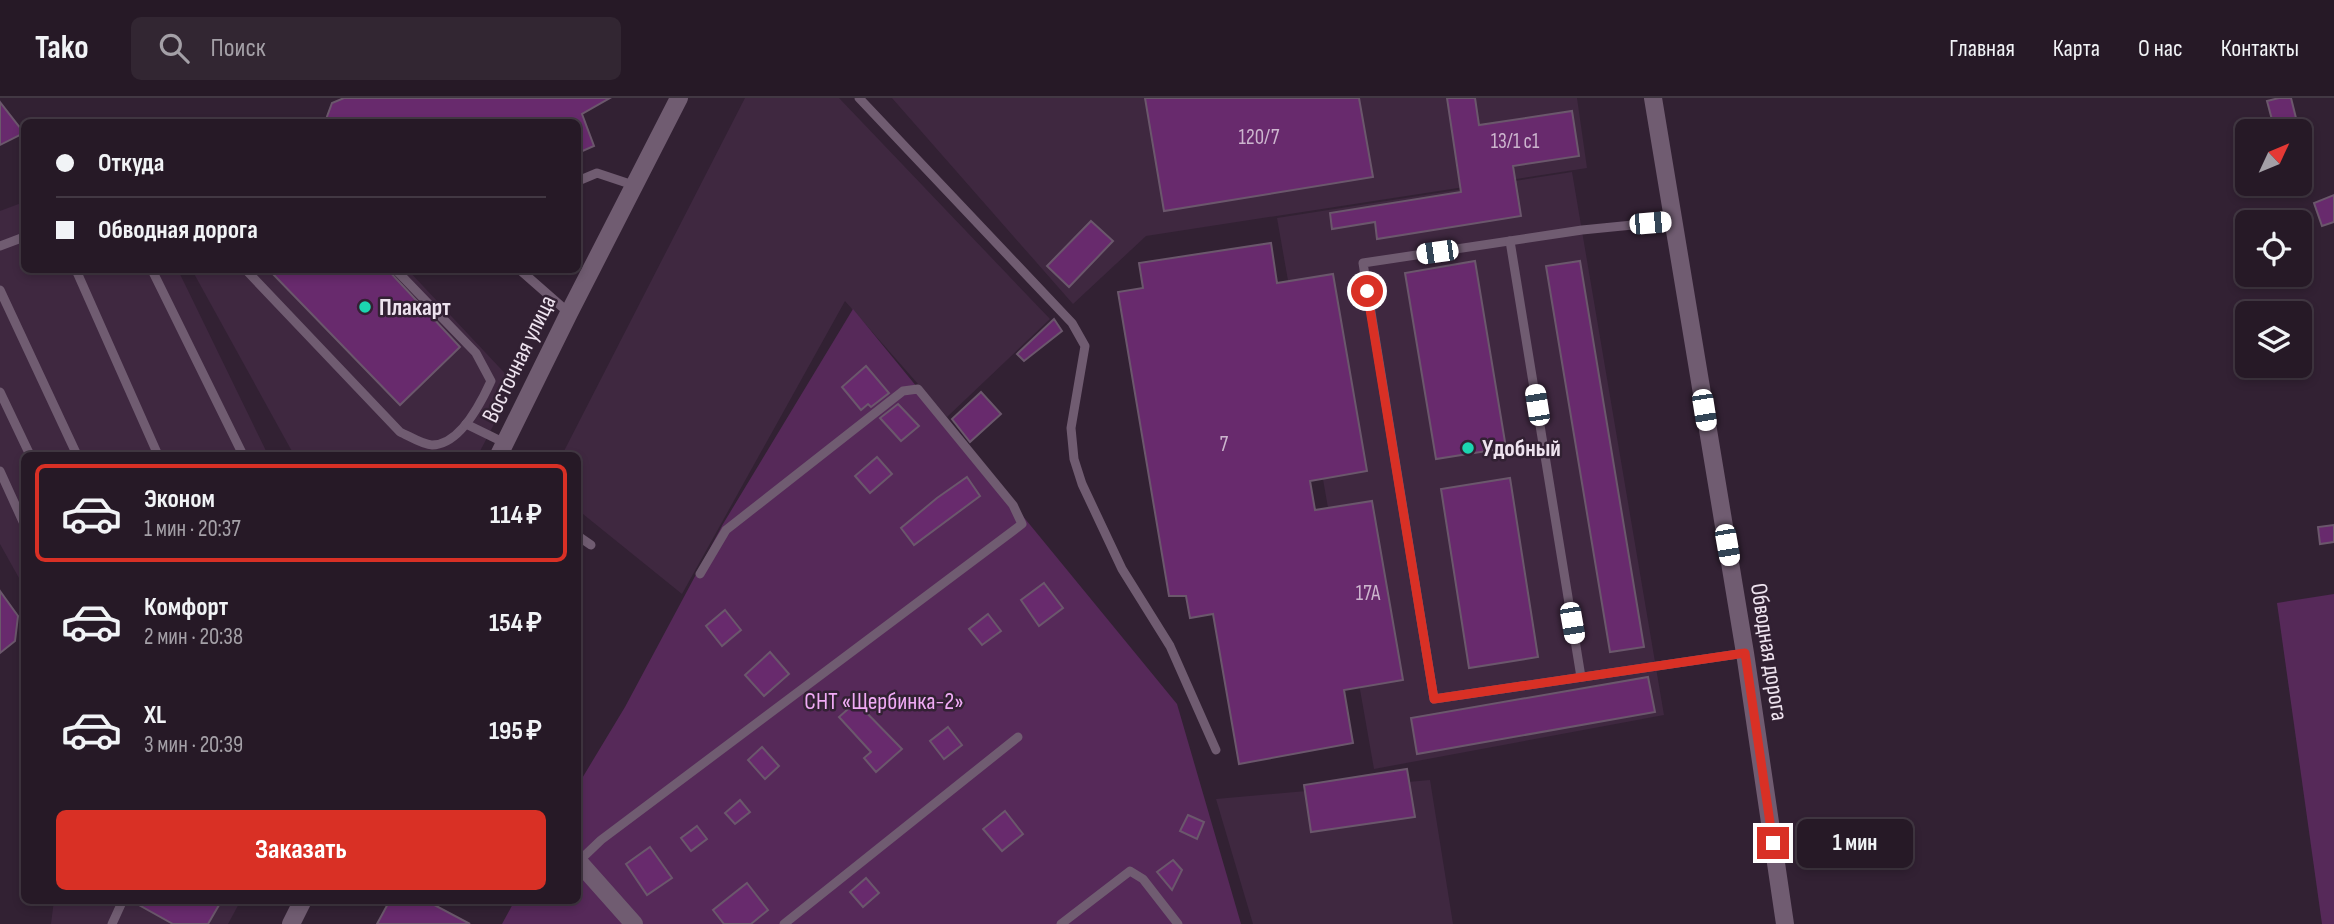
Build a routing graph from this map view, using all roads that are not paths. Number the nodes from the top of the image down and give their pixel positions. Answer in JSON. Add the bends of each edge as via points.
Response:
{"nodes":[{"id":1,"x":679,"y":98,"type":"edge"},
{"id":2,"x":859,"y":98,"type":"edge"},
{"id":3,"x":1653,"y":98,"type":"edge"},
{"id":4,"x":581,"y":180,"type":"edge"},
{"id":5,"x":634,"y":186,"type":"junction"},
{"id":6,"x":1673,"y":221,"type":"junction"},
{"id":7,"x":21,"y":238,"type":"edge"},
{"id":8,"x":1510,"y":241,"type":"junction"},
{"id":9,"x":0,"y":246,"type":"edge"},
{"id":10,"x":77,"y":273,"type":"edge"},
{"id":11,"x":153,"y":273,"type":"edge"},
{"id":12,"x":249,"y":273,"type":"edge"},
{"id":13,"x":400,"y":273,"type":"edge"},
{"id":14,"x":523,"y":273,"type":"edge"},
{"id":15,"x":0,"y":290,"type":"edge"},
{"id":16,"x":569,"y":313,"type":"junction"},
{"id":17,"x":0,"y":392,"type":"edge"},
{"id":18,"x":466,"y":424,"type":"junction"},
{"id":19,"x":502,"y":449,"type":"edge"},
{"id":20,"x":29,"y":452,"type":"edge"},
{"id":21,"x":77,"y":452,"type":"edge"},
{"id":22,"x":157,"y":452,"type":"edge"},
{"id":23,"x":242,"y":452,"type":"edge"},
{"id":24,"x":0,"y":471,"type":"edge"},
{"id":25,"x":21,"y":517,"type":"edge"},
{"id":26,"x":581,"y":538,"type":"edge"},
{"id":27,"x":591,"y":545,"type":"dead end"},
{"id":28,"x":699,"y":574,"type":"dead end"},
{"id":29,"x":1745,"y":653,"type":"junction"},
{"id":30,"x":1581,"y":677,"type":"junction"},
{"id":31,"x":1018,"y":737,"type":"dead end"},
{"id":32,"x":1216,"y":750,"type":"dead end"},
{"id":33,"x":581,"y":858,"type":"edge"},
{"id":34,"x":581,"y":864,"type":"edge"},
{"id":35,"x":121,"y":904,"type":"edge"},
{"id":36,"x":301,"y":904,"type":"edge"},
{"id":37,"x":112,"y":924,"type":"edge"},
{"id":38,"x":291,"y":924,"type":"edge"},
{"id":39,"x":634,"y":924,"type":"edge"},
{"id":40,"x":784,"y":924,"type":"edge"},
{"id":41,"x":1061,"y":924,"type":"edge"},
{"id":42,"x":1178,"y":924,"type":"edge"},
{"id":43,"x":1785,"y":924,"type":"edge"}],
"edges":[{"from":1,"to":5,"type":"main road","name":"Восточная улица"},
{"from":2,"to":32,"type":"lane","via":[[1072,323],[1085,346],[1071,428],[1082,484],[1122,569],[1170,646]]},
{"from":3,"to":6,"type":"main road","name":"Обводная дорога"},
{"from":4,"to":5,"type":"lane","via":[[597,173]]},
{"from":5,"to":16,"type":"main road","name":"Восточная улица"},
{"from":6,"to":8,"type":"lane"},
{"from":6,"to":29,"type":"main road","name":"Обводная дорога"},
{"from":7,"to":9,"type":"lane"},
{"from":8,"to":30,"type":"lane"},
{"from":8,"to":30,"type":"lane","via":[[1363,264],[1385,400],[1434,699]]},
{"from":10,"to":22,"type":"lane"},
{"from":11,"to":23,"type":"lane"},
{"from":12,"to":18,"type":"lane","via":[[400,432],[431,445],[450,440]]},
{"from":13,"to":18,"type":"lane","via":[[475,353],[491,381]]},
{"from":14,"to":16,"type":"lane"},
{"from":15,"to":21,"type":"lane"},
{"from":16,"to":19,"type":"main road","name":"Восточная улица"},
{"from":17,"to":20,"type":"lane"},
{"from":18,"to":19,"type":"lane"},
{"from":24,"to":25,"type":"lane"},
{"from":26,"to":27,"type":"lane"},
{"from":28,"to":33,"type":"lane","via":[[726,530],[903,391],[918,389],[1013,505],[1022,524]]},
{"from":29,"to":30,"type":"lane"},
{"from":29,"to":43,"type":"main road","name":"Обводная дорога"},
{"from":31,"to":40,"type":"lane"},
{"from":34,"to":39,"type":"main road"},
{"from":35,"to":37,"type":"lane"},
{"from":36,"to":38,"type":"main road"},
{"from":41,"to":42,"type":"lane","via":[[1130,871],[1143,879]]}]}
